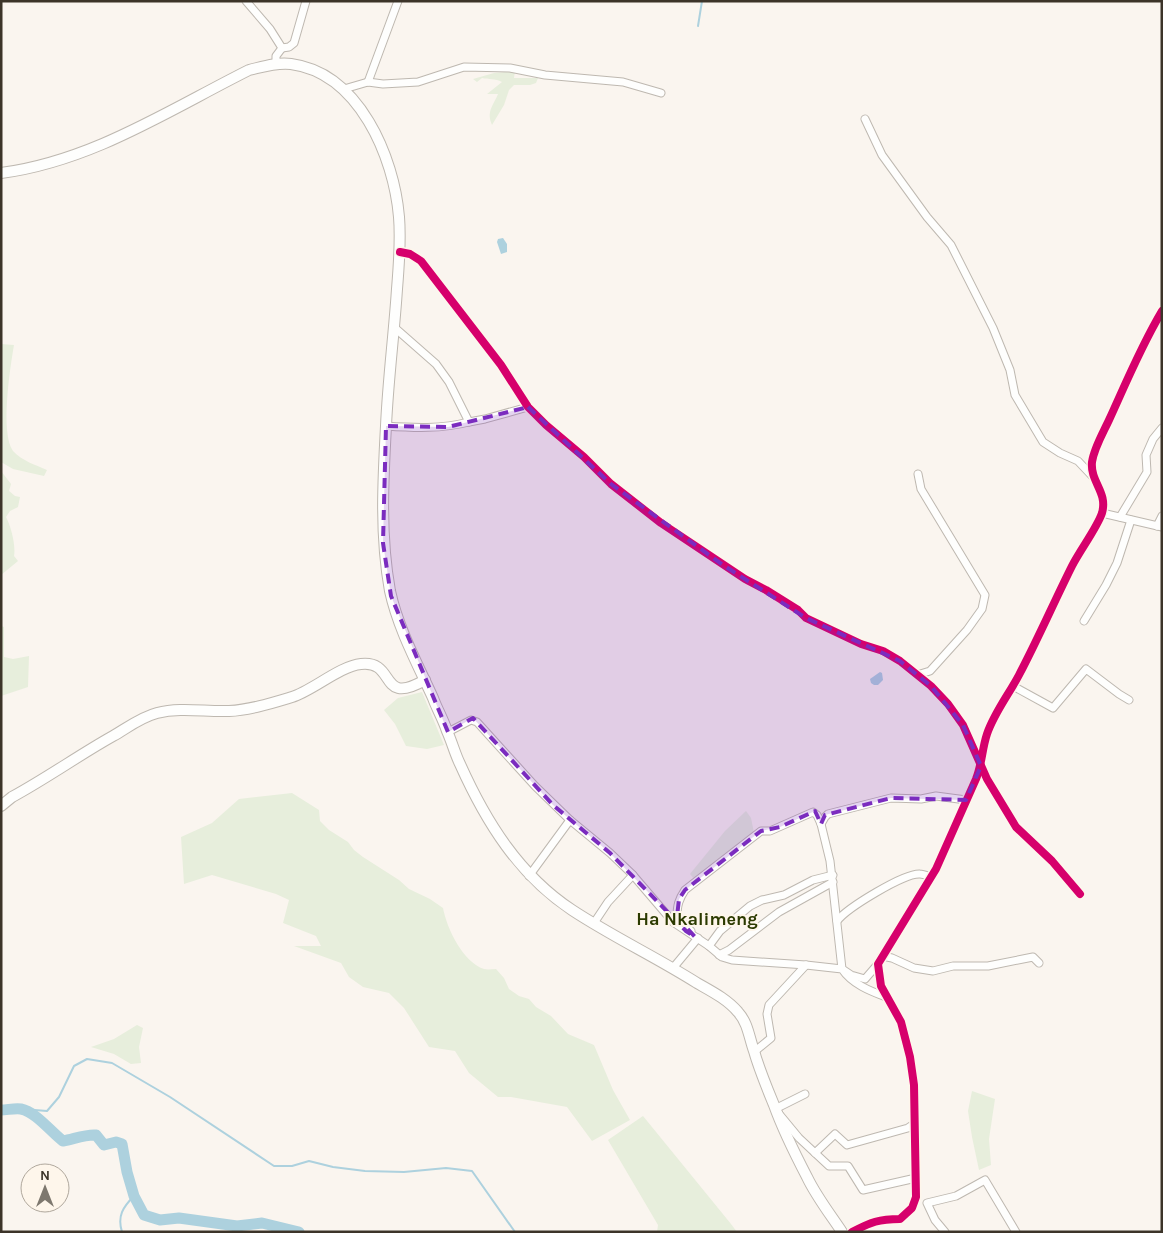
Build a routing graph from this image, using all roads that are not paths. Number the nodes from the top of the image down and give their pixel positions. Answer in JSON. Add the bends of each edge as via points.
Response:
{"nodes":[{"id":1,"x":246,"y":1,"type":"edge"},
{"id":2,"x":306,"y":1,"type":"edge"},
{"id":3,"x":398,"y":1,"type":"edge"},
{"id":4,"x":282,"y":48,"type":"junction"},
{"id":5,"x":276,"y":64,"type":"junction"},
{"id":6,"x":368,"y":82,"type":"junction"},
{"id":7,"x":344,"y":89,"type":"junction"},
{"id":8,"x":661,"y":93,"type":"dead end"},
{"id":9,"x":865,"y":118,"type":"dead end"},
{"id":10,"x":1,"y":173,"type":"edge"},
{"id":11,"x":400,"y":252,"type":"junction"},
{"id":12,"x":1162,"y":311,"type":"edge"},
{"id":13,"x":395,"y":328,"type":"junction"},
{"id":14,"x":528,"y":408,"type":"junction"},
{"id":15,"x":469,"y":422,"type":"junction"},
{"id":16,"x":386,"y":426,"type":"junction"},
{"id":17,"x":1162,"y":428,"type":"edge"},
{"id":18,"x":918,"y":474,"type":"dead end"},
{"id":19,"x":1094,"y":479,"type":"junction"},
{"id":20,"x":1102,"y":513,"type":"junction"},
{"id":21,"x":1162,"y":516,"type":"edge"},
{"id":22,"x":1120,"y":517,"type":"junction"},
{"id":23,"x":1131,"y":520,"type":"junction"},
{"id":24,"x":1159,"y":526,"type":"edge"},
{"id":25,"x":1084,"y":621,"type":"dead end"},
{"id":26,"x":918,"y":675,"type":"junction"},
{"id":27,"x":424,"y":680,"type":"junction"},
{"id":28,"x":1013,"y":686,"type":"junction"},
{"id":29,"x":1129,"y":700,"type":"dead end"},
{"id":30,"x":448,"y":732,"type":"junction"},
{"id":31,"x":981,"y":766,"type":"junction"},
{"id":32,"x":966,"y":800,"type":"junction"},
{"id":33,"x":1,"y":806,"type":"edge"},
{"id":34,"x":570,"y":820,"type":"junction"},
{"id":35,"x":822,"y":824,"type":"junction"},
{"id":36,"x":633,"y":875,"type":"junction"},
{"id":37,"x":529,"y":876,"type":"junction"},
{"id":38,"x":931,"y":877,"type":"junction"},
{"id":39,"x":833,"y":879,"type":"junction"},
{"id":40,"x":1080,"y":894,"type":"dead end"},
{"id":41,"x":836,"y":921,"type":"junction"},
{"id":42,"x":594,"y":924,"type":"junction"},
{"id":43,"x":697,"y":938,"type":"junction"},
{"id":44,"x":709,"y":946,"type":"junction"},
{"id":45,"x":719,"y":955,"type":"junction"},
{"id":46,"x":882,"y":956,"type":"junction"},
{"id":47,"x":1038,"y":963,"type":"dead end"},
{"id":48,"x":878,"y":964,"type":"junction"},
{"id":49,"x":806,"y":965,"type":"junction"},
{"id":50,"x":673,"y":968,"type":"junction"},
{"id":51,"x":842,"y":969,"type":"junction"},
{"id":52,"x":886,"y":997,"type":"junction"},
{"id":53,"x":754,"y":1052,"type":"junction"},
{"id":54,"x":805,"y":1094,"type":"dead end"},
{"id":55,"x":775,"y":1109,"type":"junction"},
{"id":56,"x":914,"y":1124,"type":"junction"},
{"id":57,"x":815,"y":1153,"type":"junction"},
{"id":58,"x":916,"y":1178,"type":"junction"},
{"id":59,"x":842,"y":1232,"type":"edge"},
{"id":60,"x":852,"y":1232,"type":"edge"},
{"id":61,"x":945,"y":1232,"type":"edge"},
{"id":62,"x":1016,"y":1232,"type":"edge"}],
"edges":[{"from":1,"to":4,"type":"street"},
{"from":2,"to":4,"type":"street","via":[[294,43]]},
{"from":3,"to":6,"type":"street"},
{"from":4,"to":5,"type":"street","via":[[276,56]]},
{"from":5,"to":7,"type":"main road","via":[[289,63],[308,68]]},
{"from":5,"to":10,"type":"main road","via":[[249,70],[137,129],[93,147],[52,162]]},
{"from":6,"to":7,"type":"street"},
{"from":6,"to":8,"type":"street","via":[[418,82],[464,67],[510,68],[545,75],[623,82]]},
{"from":7,"to":11,"type":"main road","via":[[367,116],[389,167],[399,215]]},
{"from":9,"to":19,"type":"street","via":[[882,155],[951,245],[994,328],[1010,370],[1015,395],[1043,442],[1078,461]]},
{"from":11,"to":13,"type":"main road"},
{"from":11,"to":14,"type":"street","via":[[421,261],[501,365]]},
{"from":12,"to":19,"type":"street","via":[[1097,446],[1092,463]]},
{"from":13,"to":15,"type":"street","via":[[436,364]]},
{"from":13,"to":16,"type":"main road"},
{"from":14,"to":15,"type":"street"},
{"from":14,"to":26,"type":"street","via":[[611,484],[661,523],[806,618],[882,652]]},
{"from":15,"to":16,"type":"street","via":[[440,428]]},
{"from":16,"to":27,"type":"main road","via":[[383,515],[386,567],[402,629]]},
{"from":17,"to":22,"type":"street","via":[[1146,455],[1147,472]]},
{"from":18,"to":26,"type":"street","via":[[921,489],[985,595],[982,609],[967,630],[930,670]]},
{"from":19,"to":20,"type":"street","via":[[1104,496]]},
{"from":20,"to":22,"type":"street"},
{"from":20,"to":28,"type":"street","via":[[1072,565]]},
{"from":21,"to":24,"type":"street"},
{"from":22,"to":23,"type":"street"},
{"from":23,"to":24,"type":"street"},
{"from":23,"to":25,"type":"street","via":[[1118,563]]},
{"from":26,"to":31,"type":"street","via":[[948,704],[963,725]]},
{"from":27,"to":30,"type":"main road"},
{"from":27,"to":33,"type":"main road","via":[[411,688],[398,689],[380,670],[360,664],[296,697],[245,709],[189,709],[156,713],[108,738]]},
{"from":28,"to":29,"type":"street","via":[[1054,708],[1086,669]]},
{"from":28,"to":31,"type":"street","via":[[986,736]]},
{"from":30,"to":34,"type":"street","via":[[471,720],[477,722]]},
{"from":30,"to":37,"type":"main road","via":[[458,762],[494,830]]},
{"from":31,"to":32,"type":"street"},
{"from":31,"to":40,"type":"street","via":[[1016,827],[1052,861]]},
{"from":32,"to":35,"type":"street","via":[[936,796],[891,798],[828,814]]},
{"from":32,"to":38,"type":"street"},
{"from":34,"to":36,"type":"street"},
{"from":34,"to":37,"type":"street"},
{"from":35,"to":39,"type":"street"},
{"from":35,"to":43,"type":"street","via":[[812,812],[775,830],[761,832],[686,890],[679,899],[678,917]]},
{"from":36,"to":42,"type":"street","via":[[608,902]]},
{"from":36,"to":43,"type":"street","via":[[673,922]]},
{"from":37,"to":42,"type":"main road"},
{"from":38,"to":41,"type":"street","via":[[919,874],[891,884],[849,909]]},
{"from":38,"to":46,"type":"street"},
{"from":39,"to":41,"type":"street"},
{"from":39,"to":44,"type":"street","via":[[813,880],[750,906],[720,931]]},
{"from":39,"to":45,"type":"street"},
{"from":41,"to":51,"type":"street"},
{"from":42,"to":50,"type":"main road"},
{"from":43,"to":44,"type":"street"},
{"from":43,"to":50,"type":"street"},
{"from":44,"to":45,"type":"street"},
{"from":45,"to":49,"type":"street","via":[[732,960]]},
{"from":46,"to":47,"type":"street","via":[[925,970],[988,966],[1033,957]]},
{"from":46,"to":48,"type":"street"},
{"from":48,"to":51,"type":"street","via":[[865,979]]},
{"from":48,"to":52,"type":"street"},
{"from":49,"to":51,"type":"street"},
{"from":49,"to":53,"type":"street","via":[[770,1005],[767,1014],[771,1038]]},
{"from":50,"to":53,"type":"main road","via":[[737,1010],[746,1022]]},
{"from":51,"to":52,"type":"street","via":[[862,987]]},
{"from":52,"to":56,"type":"street","via":[[901,1022],[910,1056]]},
{"from":53,"to":55,"type":"main road"},
{"from":54,"to":55,"type":"street"},
{"from":55,"to":57,"type":"street"},
{"from":55,"to":59,"type":"main road","via":[[808,1180]]},
{"from":56,"to":57,"type":"street","via":[[847,1145],[835,1134]]},
{"from":56,"to":58,"type":"street"},
{"from":57,"to":58,"type":"street","via":[[829,1166],[848,1166],[863,1190]]},
{"from":58,"to":60,"type":"street","via":[[916,1197],[912,1208],[900,1219],[871,1222]]},
{"from":61,"to":62,"type":"street","via":[[927,1203],[956,1196],[985,1180]]}]}
